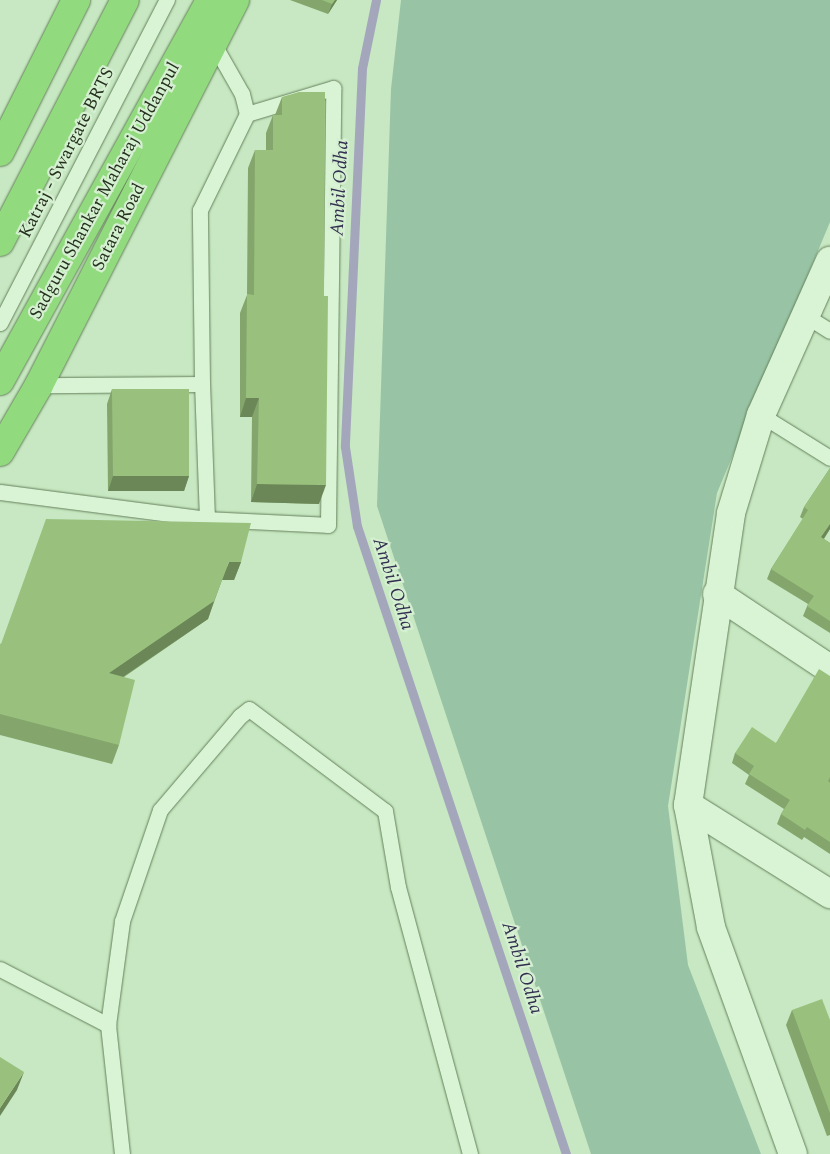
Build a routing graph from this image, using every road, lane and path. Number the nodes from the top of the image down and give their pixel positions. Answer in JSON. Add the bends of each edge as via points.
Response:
{"nodes":[{"id":1,"x":76,"y":0,"type":"edge"},
{"id":2,"x":124,"y":0,"type":"edge"},
{"id":3,"x":167,"y":0,"type":"edge"},
{"id":4,"x":210,"y":0,"type":"edge"},
{"id":5,"x":234,"y":0,"type":"edge"},
{"id":6,"x":213,"y":43,"type":"junction"},
{"id":7,"x":247,"y":114,"type":"junction"},
{"id":8,"x":0,"y":152,"type":"edge"},
{"id":9,"x":0,"y":242,"type":"edge"},
{"id":10,"x":830,"y":261,"type":"edge"},
{"id":11,"x":824,"y":294,"type":"edge"},
{"id":12,"x":806,"y":316,"type":"junction"},
{"id":13,"x":0,"y":323,"type":"edge"},
{"id":14,"x":830,"y":330,"type":"edge"},
{"id":15,"x":0,"y":381,"type":"edge"},
{"id":16,"x":202,"y":384,"type":"junction"},
{"id":17,"x":39,"y":385,"type":"junction"},
{"id":18,"x":761,"y":415,"type":"junction"},
{"id":19,"x":0,"y":452,"type":"edge"},
{"id":20,"x":830,"y":458,"type":"edge"},
{"id":21,"x":0,"y":492,"type":"edge"},
{"id":22,"x":207,"y":519,"type":"junction"},
{"id":23,"x":717,"y":594,"type":"junction"},
{"id":24,"x":830,"y":669,"type":"edge"},
{"id":25,"x":688,"y":805,"type":"junction"},
{"id":26,"x":830,"y":894,"type":"edge"},
{"id":27,"x":0,"y":969,"type":"edge"},
{"id":28,"x":108,"y":1025,"type":"junction"},
{"id":29,"x":122,"y":1154,"type":"edge"},
{"id":30,"x":470,"y":1154,"type":"edge"},
{"id":31,"x":793,"y":1154,"type":"edge"}],
"edges":[{"from":1,"to":8,"type":"highway"},
{"from":2,"to":9,"type":"highway"},
{"from":3,"to":13,"type":"lane","name":"Katraj - Swargate BRTS"},
{"from":4,"to":15,"type":"highway","name":"Sadguru Shankar Maharaj Uddanpul"},
{"from":5,"to":6,"type":"highway","name":"Satara Road"},
{"from":6,"to":7,"type":"lane","via":[[242,94]]},
{"from":6,"to":17,"type":"highway","name":"Satara Road"},
{"from":7,"to":16,"type":"lane","via":[[200,210]]},
{"from":7,"to":22,"type":"lane","via":[[333,88],[328,525]]},
{"from":10,"to":11,"type":"street"},
{"from":11,"to":12,"type":"street"},
{"from":12,"to":14,"type":"lane"},
{"from":12,"to":18,"type":"street"},
{"from":16,"to":17,"type":"lane"},
{"from":16,"to":22,"type":"lane"},
{"from":17,"to":19,"type":"highway","name":"Satara Road"},
{"from":18,"to":20,"type":"lane"},
{"from":18,"to":23,"type":"street","via":[[731,513]]},
{"from":21,"to":22,"type":"lane"},
{"from":23,"to":24,"type":"street"},
{"from":23,"to":25,"type":"street"},
{"from":25,"to":26,"type":"street"},
{"from":25,"to":31,"type":"street","via":[[711,927]]},
{"from":27,"to":28,"type":"lane"},
{"from":28,"to":29,"type":"lane"},
{"from":28,"to":30,"type":"lane","via":[[122,920],[160,810],[249,709],[385,811],[398,887]]}]}
